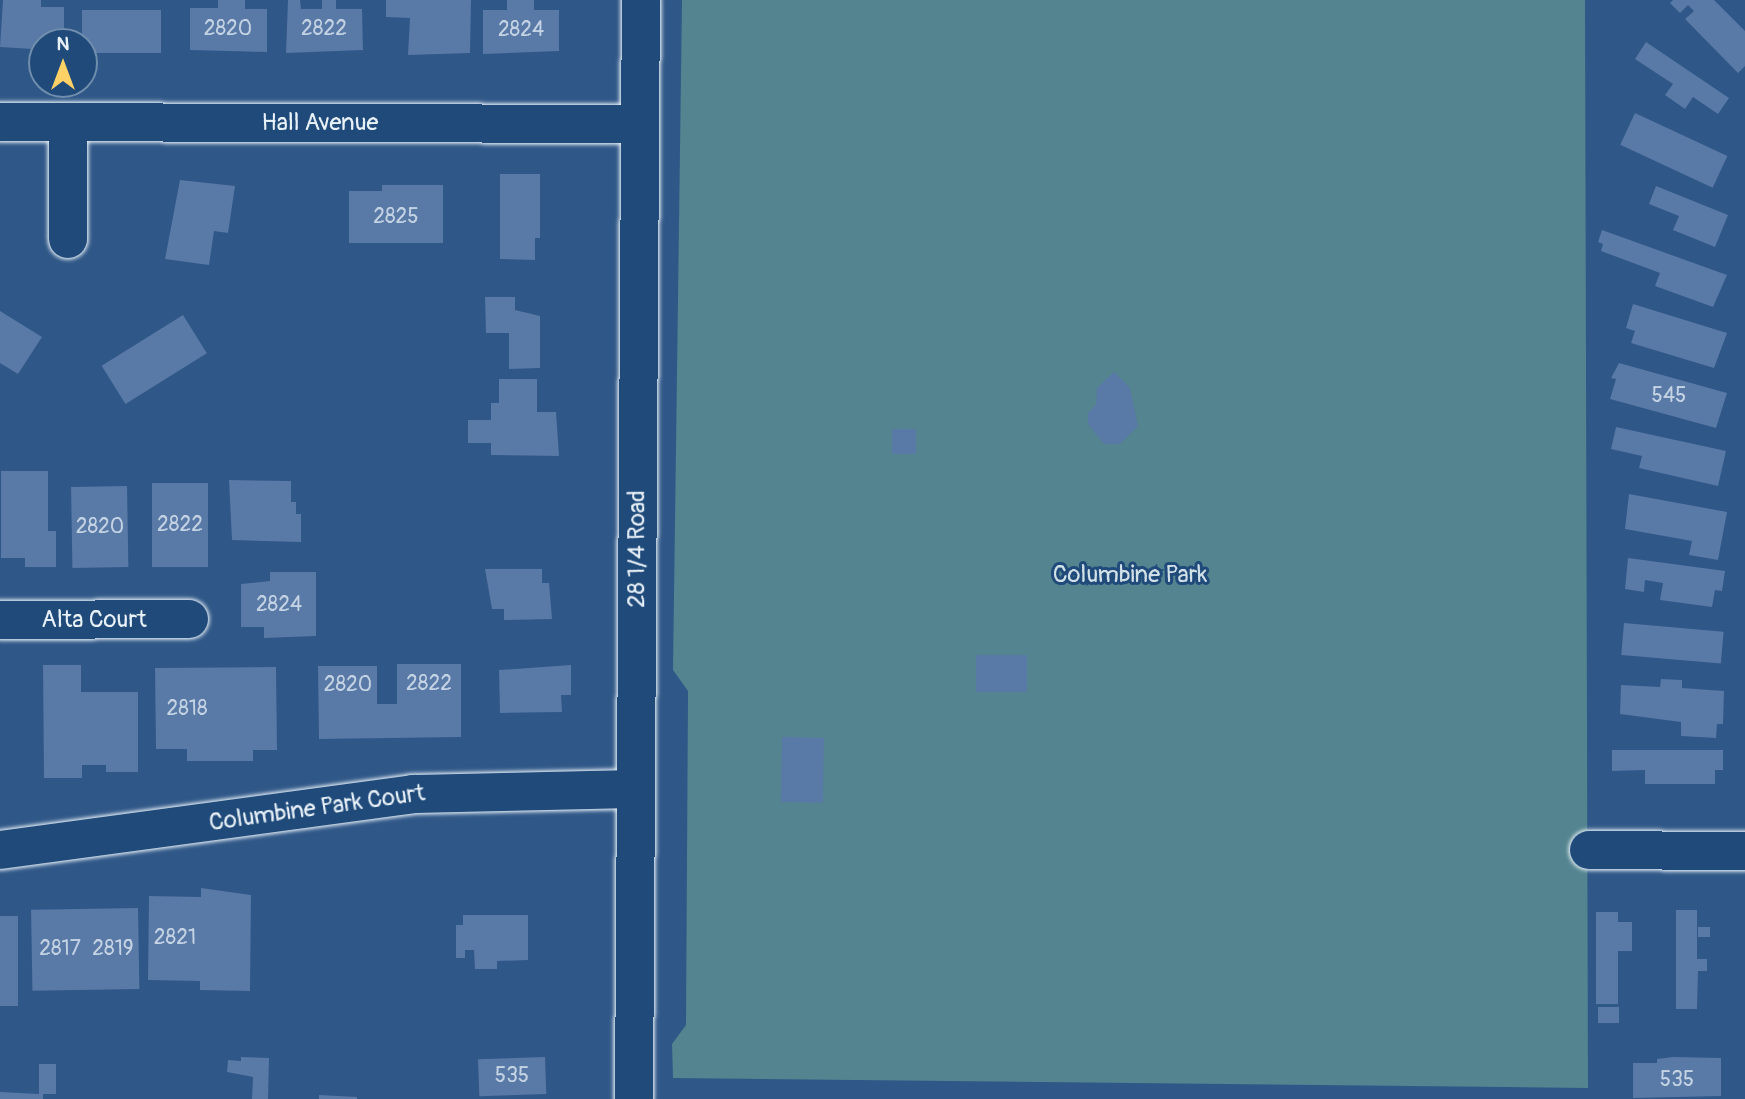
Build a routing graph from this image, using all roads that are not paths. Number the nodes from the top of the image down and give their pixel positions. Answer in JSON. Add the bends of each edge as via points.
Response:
{"nodes":[{"id":1,"x":641,"y":0,"type":"edge"},
{"id":2,"x":0,"y":122,"type":"edge"},
{"id":3,"x":68,"y":122,"type":"junction"},
{"id":4,"x":640,"y":124,"type":"junction"},
{"id":5,"x":68,"y":239,"type":"dead end"},
{"id":6,"x":189,"y":619,"type":"dead end"},
{"id":7,"x":0,"y":620,"type":"edge"},
{"id":8,"x":636,"y":789,"type":"junction"},
{"id":9,"x":0,"y":850,"type":"edge"},
{"id":10,"x":1589,"y":850,"type":"dead end"},
{"id":11,"x":1745,"y":851,"type":"edge"},
{"id":12,"x":634,"y":1099,"type":"edge"}],
"edges":[{"from":1,"to":4,"type":"street","name":"28 1/4 Road"},
{"from":2,"to":3,"type":"street","name":"Hall Avenue"},
{"from":3,"to":4,"type":"street","name":"Hall Avenue"},
{"from":3,"to":5,"type":"street"},
{"from":4,"to":8,"type":"street","name":"28 1/4 Road"},
{"from":6,"to":7,"type":"street","name":"Alta Court"},
{"from":8,"to":9,"type":"street","name":"Columbine Park Court","via":[[413,794]]},
{"from":8,"to":12,"type":"street","name":"28 1/4 Road"},
{"from":10,"to":11,"type":"street"}]}
